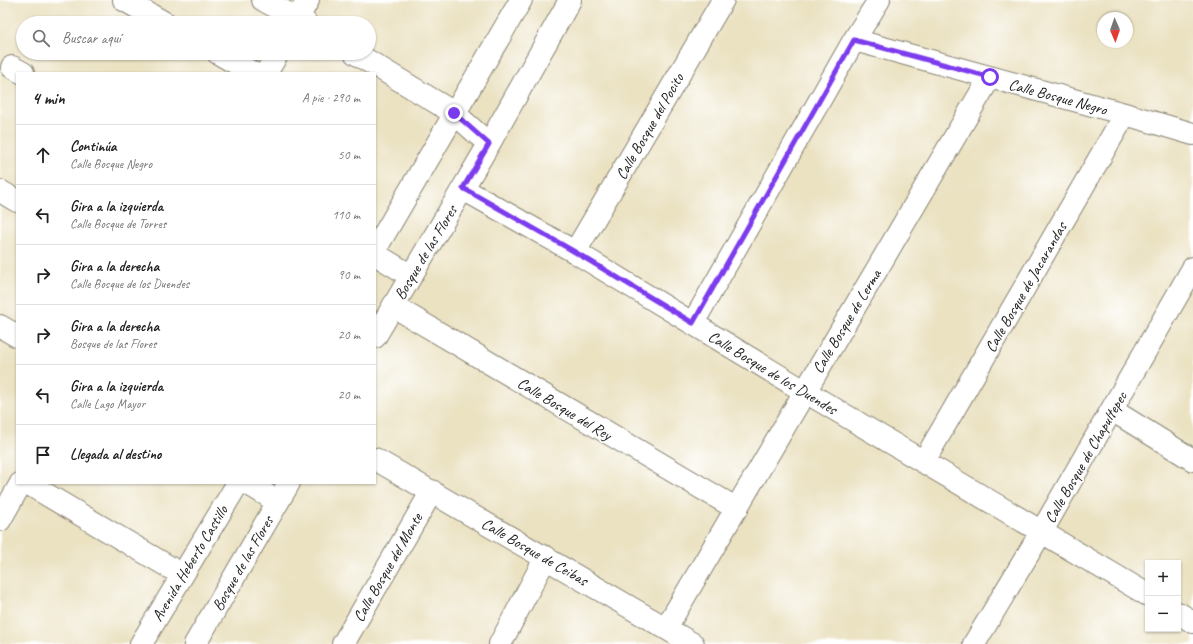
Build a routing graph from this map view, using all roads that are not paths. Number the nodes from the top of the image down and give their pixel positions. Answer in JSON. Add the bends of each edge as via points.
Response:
{"nodes":[{"id":1,"x":124,"y":0,"type":"edge"},
{"id":2,"x":263,"y":0,"type":"edge"},
{"id":3,"x":521,"y":0,"type":"edge"},
{"id":4,"x":570,"y":0,"type":"edge"},
{"id":5,"x":723,"y":0,"type":"edge"},
{"id":6,"x":880,"y":0,"type":"edge"},
{"id":7,"x":153,"y":16,"type":"edge"},
{"id":8,"x":302,"y":16,"type":"edge"},
{"id":9,"x":854,"y":40,"type":"junction"},
{"id":10,"x":230,"y":60,"type":"edge"},
{"id":11,"x":274,"y":60,"type":"edge"},
{"id":12,"x":367,"y":60,"type":"edge"},
{"id":13,"x":251,"y":72,"type":"edge"},
{"id":14,"x":267,"y":72,"type":"edge"},
{"id":15,"x":990,"y":77,"type":"junction"},
{"id":16,"x":454,"y":113,"type":"junction"},
{"id":17,"x":1125,"y":114,"type":"junction"},
{"id":18,"x":1193,"y":134,"type":"edge"},
{"id":19,"x":489,"y":144,"type":"junction"},
{"id":20,"x":463,"y":188,"type":"junction"},
{"id":21,"x":0,"y":191,"type":"edge"},
{"id":22,"x":16,"y":200,"type":"edge"},
{"id":23,"x":376,"y":248,"type":"edge"},
{"id":24,"x":575,"y":252,"type":"junction"},
{"id":25,"x":376,"y":255,"type":"edge"},
{"id":26,"x":1193,"y":268,"type":"edge"},
{"id":27,"x":411,"y":276,"type":"junction"},
{"id":28,"x":1185,"y":300,"type":"edge"},
{"id":29,"x":393,"y":306,"type":"junction"},
{"id":30,"x":693,"y":323,"type":"junction"},
{"id":31,"x":0,"y":326,"type":"edge"},
{"id":32,"x":16,"y":335,"type":"edge"},
{"id":33,"x":376,"y":335,"type":"edge"},
{"id":34,"x":804,"y":391,"type":"junction"},
{"id":35,"x":1112,"y":410,"type":"junction"},
{"id":36,"x":376,"y":460,"type":"edge"},
{"id":37,"x":924,"y":460,"type":"junction"},
{"id":38,"x":1193,"y":460,"type":"edge"},
{"id":39,"x":20,"y":484,"type":"edge"},
{"id":40,"x":29,"y":484,"type":"edge"},
{"id":41,"x":237,"y":484,"type":"edge"},
{"id":42,"x":249,"y":484,"type":"edge"},
{"id":43,"x":288,"y":484,"type":"edge"},
{"id":44,"x":432,"y":491,"type":"junction"},
{"id":45,"x":278,"y":502,"type":"junction"},
{"id":46,"x":737,"y":509,"type":"junction"},
{"id":47,"x":0,"y":520,"type":"edge"},
{"id":48,"x":1042,"y":531,"type":"junction"},
{"id":49,"x":546,"y":557,"type":"junction"},
{"id":50,"x":181,"y":574,"type":"junction"},
{"id":51,"x":1145,"y":593,"type":"edge"},
{"id":52,"x":1181,"y":615,"type":"edge"},
{"id":53,"x":1193,"y":622,"type":"edge"},
{"id":54,"x":666,"y":628,"type":"junction"},
{"id":55,"x":140,"y":644,"type":"edge"},
{"id":56,"x":195,"y":644,"type":"edge"},
{"id":57,"x":343,"y":644,"type":"edge"},
{"id":58,"x":500,"y":644,"type":"edge"},
{"id":59,"x":694,"y":644,"type":"edge"},
{"id":60,"x":974,"y":644,"type":"edge"}],
"edges":[{"from":1,"to":7,"type":"street"},
{"from":2,"to":8,"type":"street"},
{"from":3,"to":16,"type":"street"},
{"from":4,"to":19,"type":"street","name":"Bosque de las Flores"},
{"from":5,"to":24,"type":"street","name":"Calle Bosque del Pocito"},
{"from":6,"to":9,"type":"street"},
{"from":9,"to":15,"type":"street","name":"Calle Bosque Negro"},
{"from":9,"to":30,"type":"street"},
{"from":10,"to":13,"type":"street"},
{"from":11,"to":14,"type":"street"},
{"from":12,"to":16,"type":"street"},
{"from":15,"to":17,"type":"street","name":"Calle Bosque Negro"},
{"from":15,"to":34,"type":"street","name":"Calle Bosque de Lerma"},
{"from":16,"to":19,"type":"street"},
{"from":16,"to":23,"type":"street"},
{"from":17,"to":18,"type":"street","name":"Calle Bosque Negro"},
{"from":17,"to":37,"type":"street","name":"Calle Bosque de Jacarandas"},
{"from":19,"to":20,"type":"street","name":"Bosque de las Flores"},
{"from":20,"to":24,"type":"street","name":"Calle Bosque de los Duendes"},
{"from":20,"to":27,"type":"street","name":"Bosque de las Flores"},
{"from":21,"to":22,"type":"street"},
{"from":24,"to":30,"type":"street","name":"Calle Bosque de los Duendes"},
{"from":25,"to":27,"type":"street"},
{"from":26,"to":28,"type":"street","name":"Calle Bosque de Chapultepec"},
{"from":27,"to":29,"type":"street","name":"Bosque de las Flores"},
{"from":28,"to":35,"type":"street","name":"Calle Bosque de Chapultepec"},
{"from":29,"to":33,"type":"street","name":"Bosque de las Flores"},
{"from":29,"to":46,"type":"street","name":"Calle Bosque del Rey"},
{"from":30,"to":34,"type":"street","name":"Calle Bosque de los Duendes"},
{"from":31,"to":32,"type":"street"},
{"from":34,"to":37,"type":"street","name":"Calle Bosque de los Duendes"},
{"from":34,"to":46,"type":"street","name":"Calle Bosque de Lerma"},
{"from":35,"to":38,"type":"street"},
{"from":35,"to":48,"type":"street","name":"Calle Bosque de Chapultepec"},
{"from":36,"to":44,"type":"street","name":"Calle Bosque de Ceibas"},
{"from":37,"to":48,"type":"street","name":"Calle Bosque de los Duendes"},
{"from":39,"to":47,"type":"street"},
{"from":40,"to":50,"type":"street"},
{"from":41,"to":50,"type":"street","name":"Avenida Heberto Castillo"},
{"from":42,"to":45,"type":"street"},
{"from":43,"to":45,"type":"street","name":"Bosque de las Flores"},
{"from":44,"to":49,"type":"street","name":"Calle Bosque de Ceibas"},
{"from":44,"to":57,"type":"street","name":"Calle Bosque del Monte"},
{"from":45,"to":56,"type":"street","name":"Bosque de las Flores"},
{"from":46,"to":54,"type":"street","name":"Calle Bosque de Lerma"},
{"from":48,"to":51,"type":"street","name":"Calle Bosque de los Duendes"},
{"from":48,"to":60,"type":"street","name":"Calle Bosque de Chapultepec"},
{"from":49,"to":54,"type":"street","name":"Calle Bosque de Ceibas"},
{"from":49,"to":58,"type":"street"},
{"from":50,"to":55,"type":"street","name":"Avenida Heberto Castillo"},
{"from":52,"to":53,"type":"street"},
{"from":54,"to":59,"type":"street","name":"Calle Bosque de Ceibas"}]}
